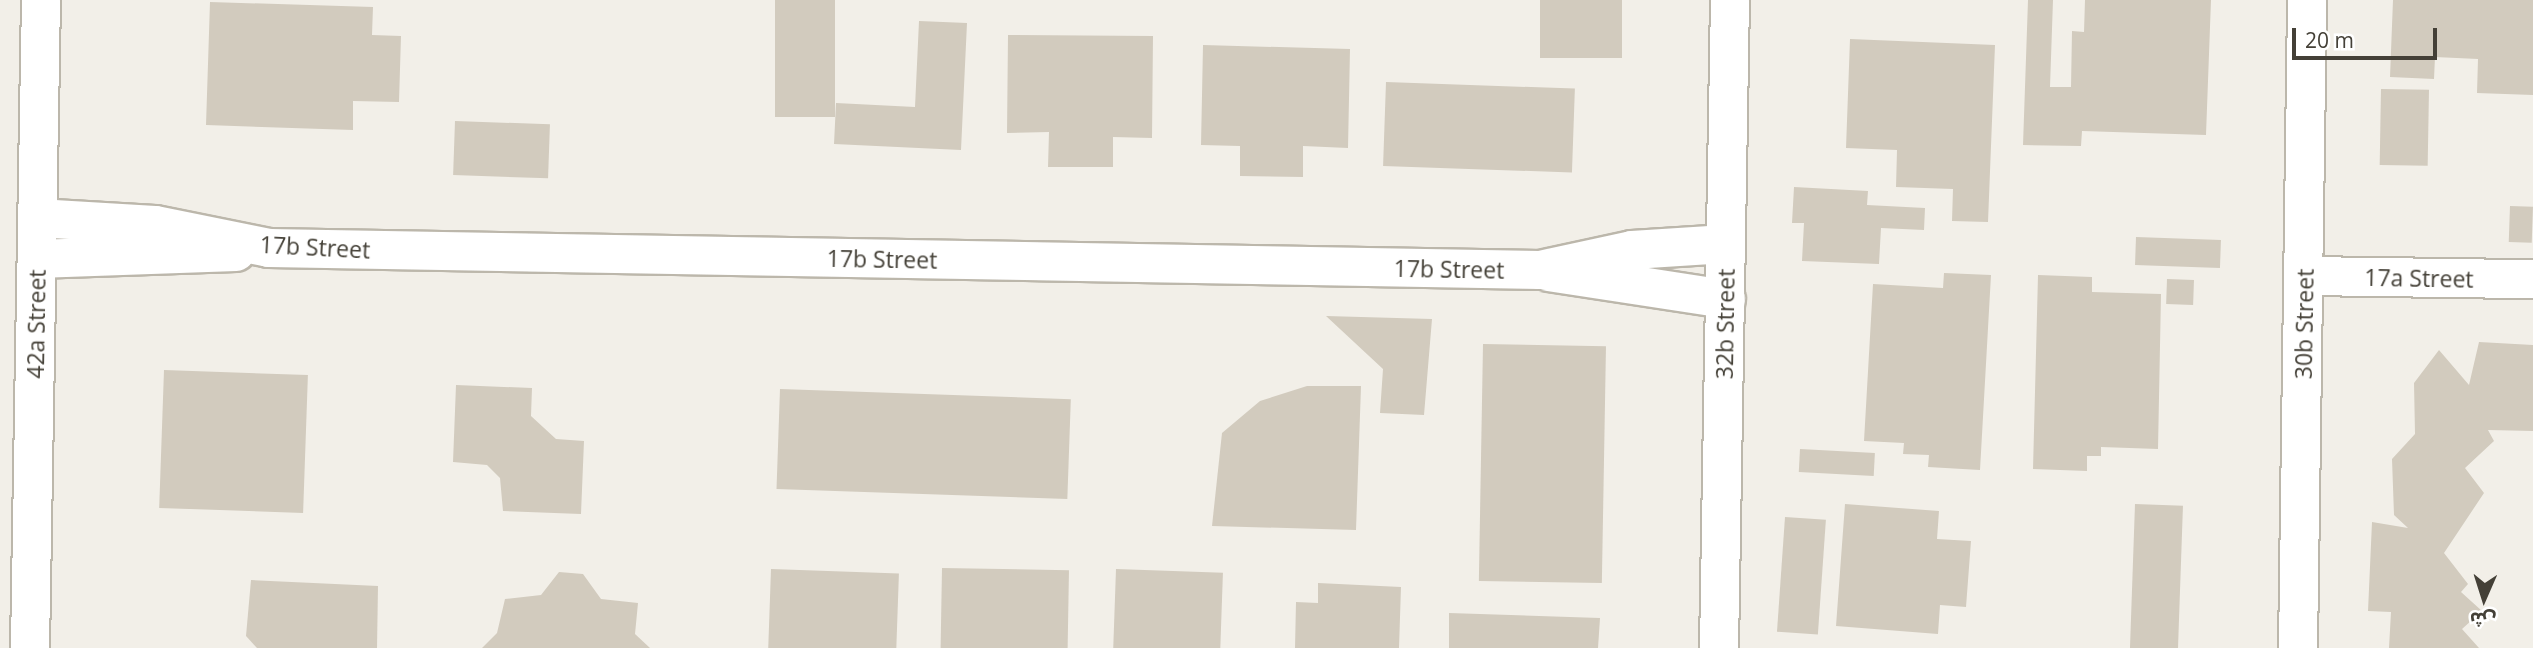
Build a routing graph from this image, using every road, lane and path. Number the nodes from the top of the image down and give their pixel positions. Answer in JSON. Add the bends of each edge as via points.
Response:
{"nodes":[{"id":1,"x":41,"y":0,"type":"edge"},
{"id":2,"x":1730,"y":0,"type":"edge"},
{"id":3,"x":2307,"y":0,"type":"edge"},
{"id":4,"x":37,"y":218,"type":"junction"},
{"id":5,"x":1726,"y":244,"type":"junction"},
{"id":6,"x":269,"y":248,"type":"junction"},
{"id":7,"x":37,"y":259,"type":"junction"},
{"id":8,"x":1540,"y":270,"type":"junction"},
{"id":9,"x":2305,"y":276,"type":"junction"},
{"id":10,"x":2533,"y":279,"type":"edge"},
{"id":11,"x":1726,"y":299,"type":"junction"},
{"id":12,"x":30,"y":648,"type":"edge"},
{"id":13,"x":1719,"y":648,"type":"edge"},
{"id":14,"x":2298,"y":648,"type":"edge"}],
"edges":[{"from":1,"to":4,"type":"street","name":"42a Street"},
{"from":2,"to":5,"type":"street","name":"32b Street"},
{"from":3,"to":9,"type":"street","name":"30b Street"},
{"from":4,"to":6,"type":"street","name":"17b Street","via":[[155,225]]},
{"from":4,"to":7,"type":"street","name":"42a Street"},
{"from":5,"to":8,"type":"street","name":"17b Street","via":[[1632,250]]},
{"from":5,"to":11,"type":"street","name":"32b Street"},
{"from":6,"to":7,"type":"street","via":[[153,260]]},
{"from":6,"to":8,"type":"street","name":"17b Street"},
{"from":7,"to":12,"type":"street","name":"42a Street"},
{"from":8,"to":11,"type":"street","via":[[1632,290]]},
{"from":9,"to":10,"type":"street","name":"17a Street"},
{"from":9,"to":14,"type":"street","name":"30b Street"},
{"from":11,"to":13,"type":"street","name":"32b Street"}]}
